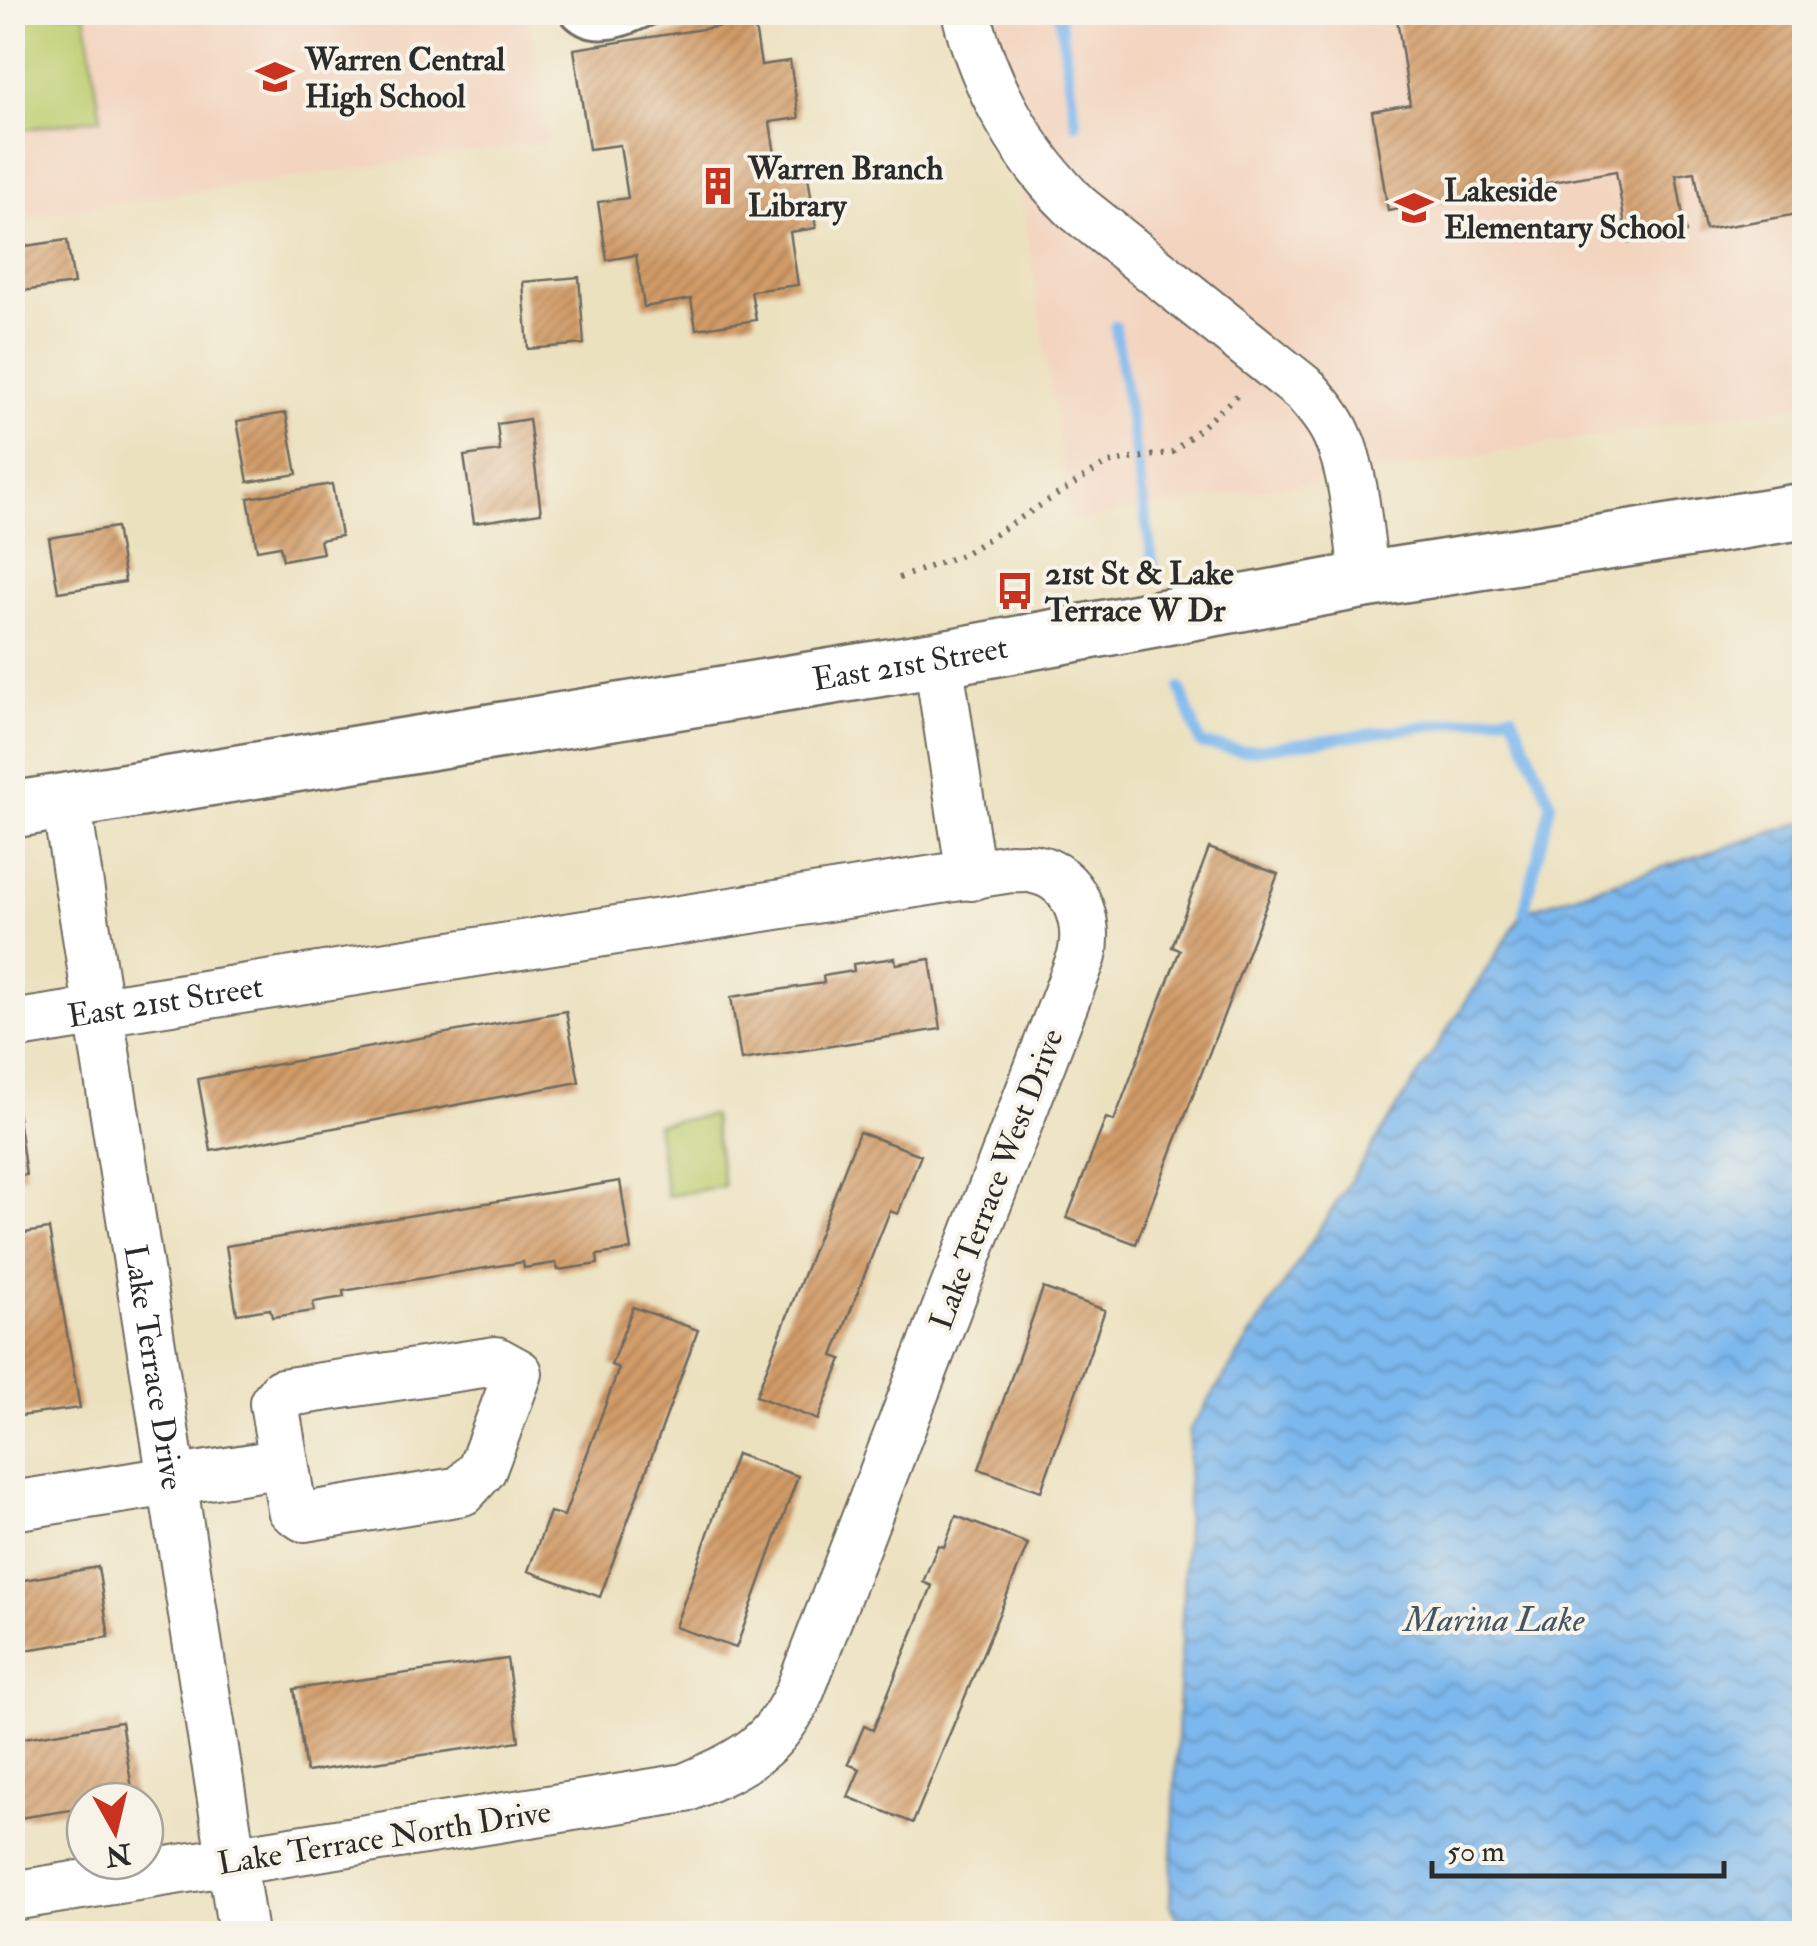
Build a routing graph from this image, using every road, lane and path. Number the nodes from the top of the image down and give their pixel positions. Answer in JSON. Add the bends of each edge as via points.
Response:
{"nodes":[{"id":1,"x":570,"y":12,"type":"edge"},
{"id":2,"x":652,"y":12,"type":"edge"},
{"id":3,"x":966,"y":12,"type":"edge"},
{"id":4,"x":1274,"y":365,"type":"junction"},
{"id":5,"x":1804,"y":510,"type":"edge"},
{"id":6,"x":899,"y":578,"type":"dead end"},
{"id":7,"x":1364,"y":580,"type":"junction"},
{"id":8,"x":938,"y":660,"type":"junction"},
{"id":9,"x":66,"y":802,"type":"junction"},
{"id":10,"x":12,"y":810,"type":"edge"},
{"id":11,"x":971,"y":876,"type":"junction"},
{"id":12,"x":98,"y":1012,"type":"junction"},
{"id":13,"x":12,"y":1025,"type":"edge"},
{"id":14,"x":284,"y":1463,"type":"junction"},
{"id":15,"x":172,"y":1480,"type":"junction"},
{"id":16,"x":12,"y":1506,"type":"edge"},
{"id":17,"x":748,"y":1757,"type":"joint"},
{"id":18,"x":232,"y":1861,"type":"junction"},
{"id":19,"x":12,"y":1896,"type":"edge"},
{"id":20,"x":243,"y":1934,"type":"edge"}],
"edges":[{"from":1,"to":2,"type":"lane","via":[[600,30]]},
{"from":3,"to":4,"type":"street","via":[[994,90],[1049,181]]},
{"from":4,"to":6,"type":"path","via":[[1173,452],[1107,463],[964,554]]},
{"from":4,"to":7,"type":"street","via":[[1306,391],[1339,438]]},
{"from":5,"to":7,"type":"main road","name":"East 21st Street"},
{"from":7,"to":8,"type":"main road","name":"East 21st Street"},
{"from":8,"to":9,"type":"main road","name":"East 21st Street"},
{"from":8,"to":11,"type":"street"},
{"from":9,"to":10,"type":"main road","name":"East 21st Street"},
{"from":9,"to":12,"type":"street","name":"Lake Terrace Drive"},
{"from":11,"to":12,"type":"street","name":"East 21st Street"},
{"from":11,"to":17,"type":"street","name":"Lake Terrace West Drive","via":[[1032,868],[1052,875],[1083,917],[1082,956],[800,1691],[769,1740]]},
{"from":12,"to":13,"type":"street","name":"East 21st Street"},
{"from":12,"to":15,"type":"street","name":"Lake Terrace Drive"},
{"from":14,"to":14,"type":"street","via":[[292,1509],[304,1517],[462,1490],[482,1470],[518,1373],[496,1361],[282,1393],[274,1403]]},
{"from":14,"to":15,"type":"street"},
{"from":15,"to":16,"type":"street"},
{"from":15,"to":18,"type":"street","name":"Lake Terrace Drive"},
{"from":17,"to":18,"type":"street","name":"Lake Terrace North Drive","via":[[685,1788]]},
{"from":18,"to":19,"type":"street","name":"Lake Terrace North Drive"},
{"from":18,"to":20,"type":"street","name":"Lake Terrace Drive"}]}
